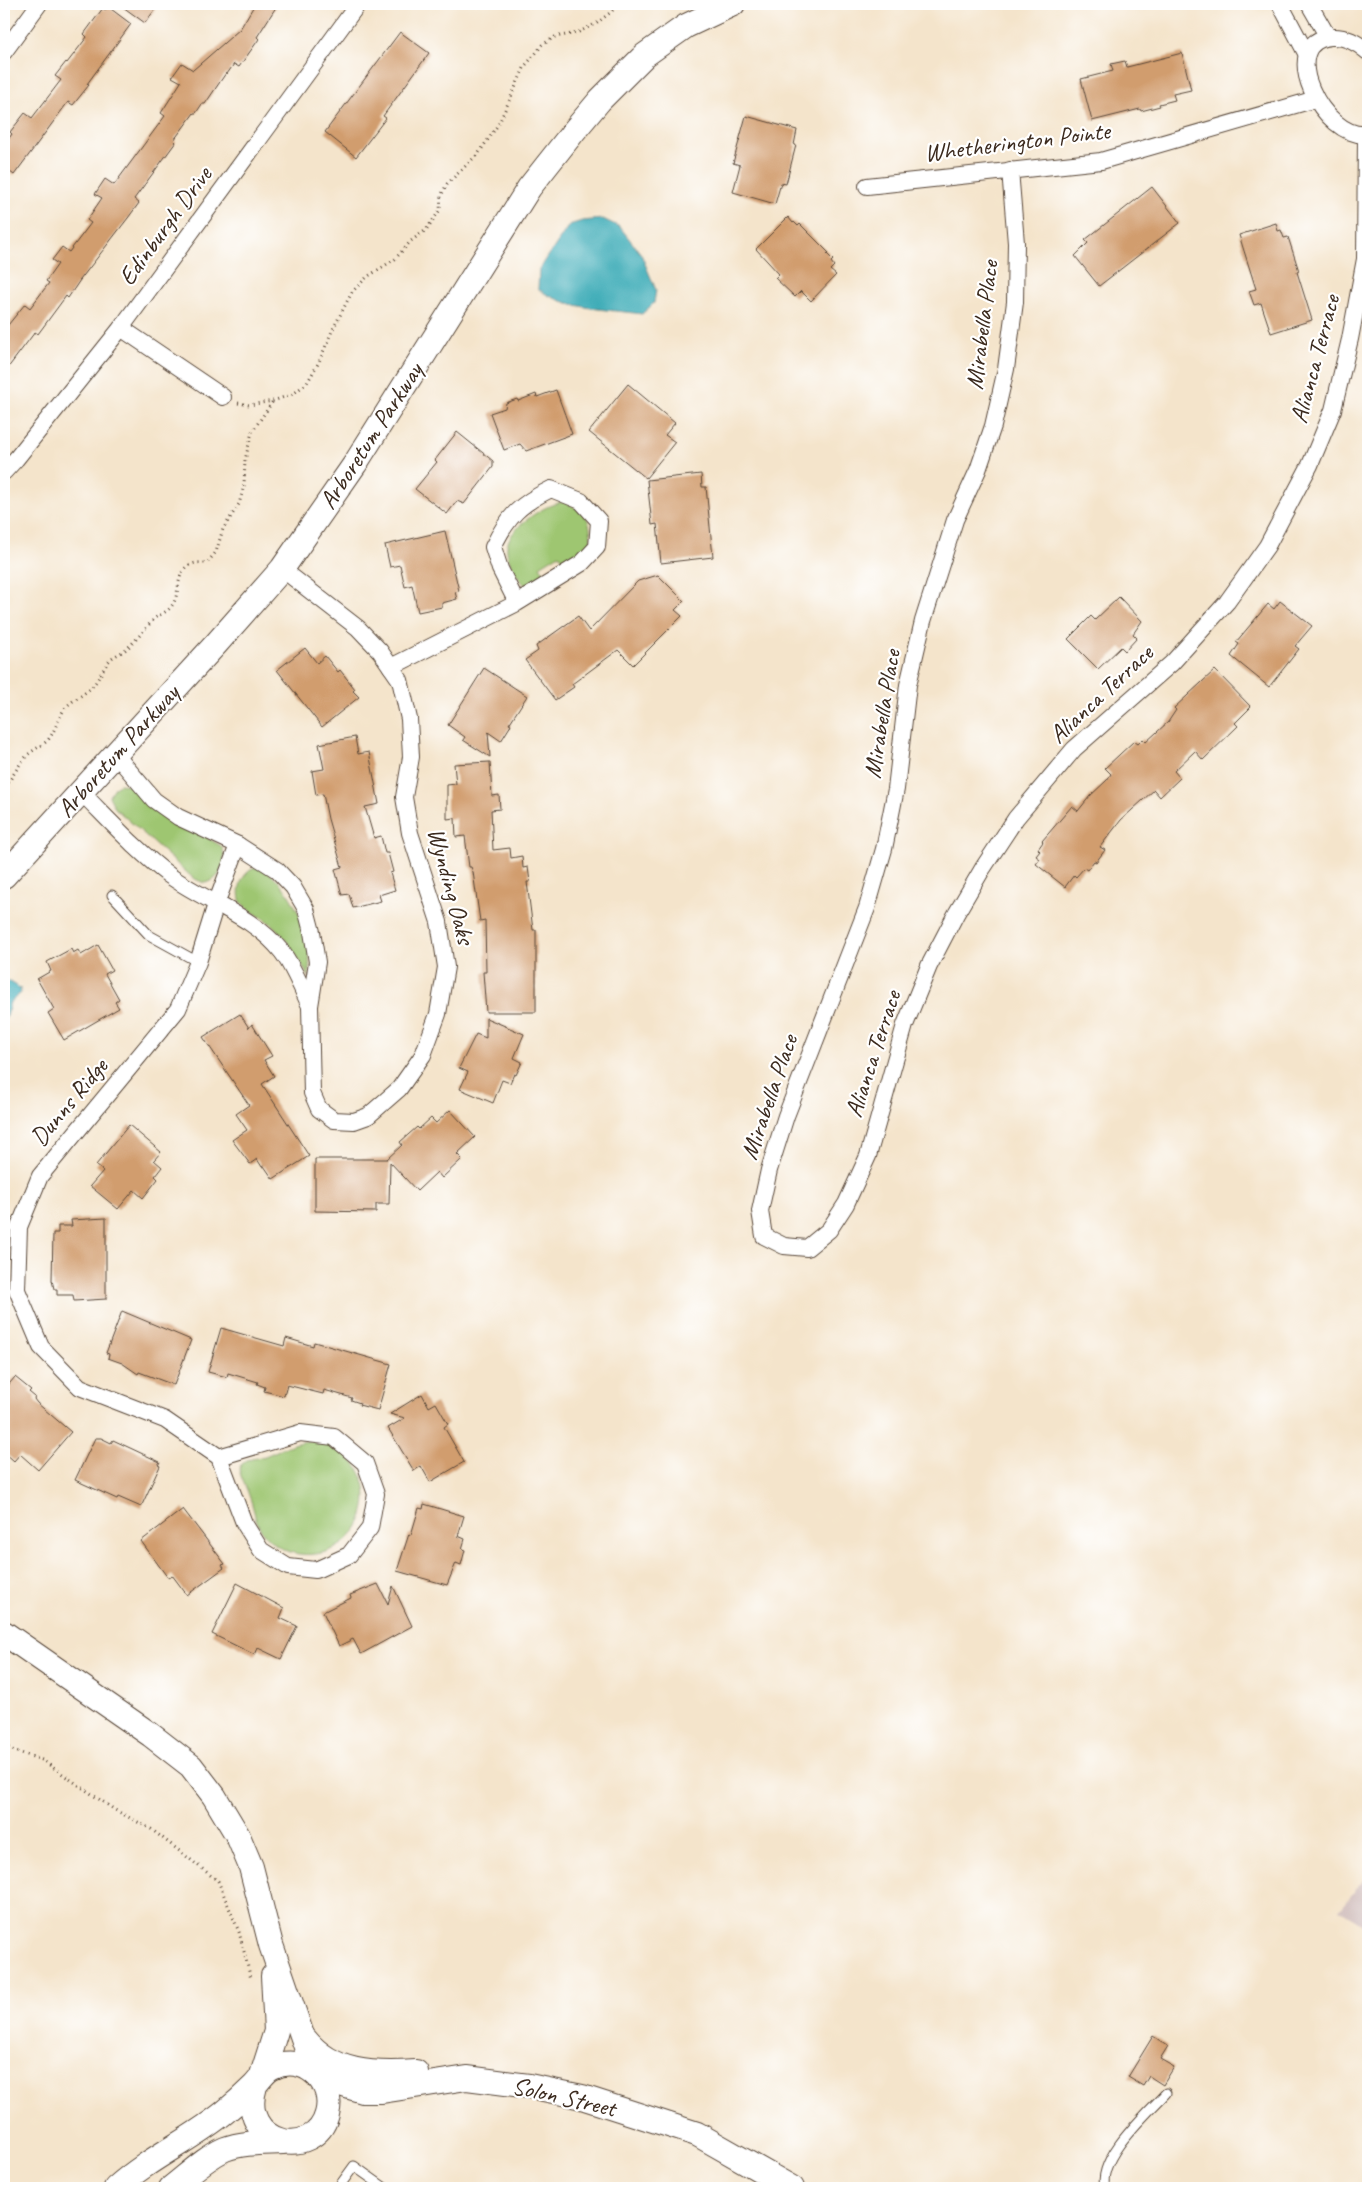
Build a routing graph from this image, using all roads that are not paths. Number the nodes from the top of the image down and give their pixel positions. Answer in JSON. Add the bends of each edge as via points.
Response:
{"nodes":[{"id":1,"x":40,"y":4,"type":"edge"},
{"id":2,"x":358,"y":4,"type":"edge"},
{"id":3,"x":733,"y":4,"type":"edge"},
{"id":4,"x":1280,"y":4,"type":"edge"},
{"id":5,"x":1308,"y":4,"type":"edge"},
{"id":6,"x":1328,"y":37,"type":"junction"},
{"id":7,"x":1367,"y":47,"type":"edge"},
{"id":8,"x":4,"y":52,"type":"edge"},
{"id":9,"x":1306,"y":53,"type":"junction"},
{"id":10,"x":1316,"y":99,"type":"junction"},
{"id":11,"x":1367,"y":134,"type":"edge"},
{"id":12,"x":1010,"y":170,"type":"junction"},
{"id":13,"x":867,"y":186,"type":"dead end"},
{"id":14,"x":121,"y":328,"type":"junction"},
{"id":15,"x":223,"y":397,"type":"road end"},
{"id":16,"x":4,"y":472,"type":"edge"},
{"id":17,"x":282,"y":569,"type":"junction"},
{"id":18,"x":517,"y":603,"type":"junction"},
{"id":19,"x":391,"y":667,"type":"junction"},
{"id":20,"x":115,"y":754,"type":"junction"},
{"id":21,"x":81,"y":792,"type":"junction"},
{"id":22,"x":238,"y":845,"type":"junction"},
{"id":23,"x":4,"y":876,"type":"edge"},
{"id":24,"x":112,"y":895,"type":"dead end"},
{"id":25,"x":216,"y":904,"type":"junction"},
{"id":26,"x":198,"y":962,"type":"junction"},
{"id":27,"x":310,"y":1006,"type":"junction"},
{"id":28,"x":784,"y":1246,"type":"joint"},
{"id":29,"x":219,"y":1457,"type":"junction"},
{"id":30,"x":4,"y":1633,"type":"edge"},
{"id":31,"x":4,"y":1651,"type":"edge"},
{"id":32,"x":151,"y":1735,"type":"junction"},
{"id":33,"x":271,"y":1945,"type":"junction"},
{"id":34,"x":301,"y":2032,"type":"junction"},
{"id":35,"x":318,"y":2076,"type":"junction"},
{"id":36,"x":467,"y":2078,"type":"junction"},
{"id":37,"x":258,"y":2081,"type":"junction"},
{"id":38,"x":1166,"y":2093,"type":"dead end"},
{"id":39,"x":287,"y":2142,"type":"junction"},
{"id":40,"x":116,"y":2188,"type":"edge"},
{"id":41,"x":171,"y":2188,"type":"edge"},
{"id":42,"x":338,"y":2188,"type":"edge"},
{"id":43,"x":385,"y":2188,"type":"edge"},
{"id":44,"x":792,"y":2188,"type":"edge"},
{"id":45,"x":1105,"y":2188,"type":"edge"}],
"edges":[{"from":1,"to":8,"type":"street"},
{"from":2,"to":14,"type":"street","name":"Edinburgh Drive"},
{"from":3,"to":17,"type":"street","name":"Arboretum Parkway","via":[[686,26],[645,55],[574,131],[529,188],[355,464]]},
{"from":4,"to":9,"type":"street"},
{"from":5,"to":6,"type":"street"},
{"from":6,"to":7,"type":"street","via":[[1340,36]]},
{"from":6,"to":9,"type":"street","via":[[1314,42]]},
{"from":9,"to":10,"type":"street","via":[[1307,77]]},
{"from":10,"to":11,"type":"street","via":[[1336,122]]},
{"from":10,"to":12,"type":"street","name":"Whetherington Pointe","via":[[1101,161]]},
{"from":11,"to":28,"type":"street","name":"Alianca Terrace","via":[[1365,259],[1333,410],[1310,465],[1267,546],[1228,602],[1172,663],[1074,749],[1016,818],[956,914],[929,966],[905,1025],[868,1156],[846,1204],[829,1230],[807,1248]]},
{"from":12,"to":13,"type":"street","name":"Whetherington Pointe"},
{"from":12,"to":28,"type":"street","name":"Mirabella Place","via":[[1016,242],[1015,302],[1006,369],[993,426],[978,470],[954,520],[923,621],[908,685],[896,789],[870,899],[786,1116],[769,1170],[760,1212],[764,1236]]},
{"from":14,"to":15,"type":"street"},
{"from":14,"to":16,"type":"street","name":"Edinburgh Drive"},
{"from":17,"to":19,"type":"street","name":"Wynding Oaks","via":[[358,628]]},
{"from":17,"to":20,"type":"street","name":"Arboretum Parkway"},
{"from":18,"to":18,"type":"street","via":[[582,563],[597,547],[599,521],[581,501],[551,489],[529,500],[504,524],[493,546]]},
{"from":18,"to":19,"type":"street"},
{"from":19,"to":27,"type":"street","name":"Wynding Oaks","via":[[400,680],[409,719],[411,757],[404,797],[410,833],[444,945],[446,967],[438,1014],[423,1055],[399,1088],[368,1116],[344,1121],[334,1120],[319,1109],[312,1094]]},
{"from":20,"to":21,"type":"street","name":"Arboretum Parkway"},
{"from":20,"to":22,"type":"street","name":"Wynding Oaks","via":[[154,800],[178,817]]},
{"from":21,"to":23,"type":"street","name":"Arboretum Parkway"},
{"from":21,"to":25,"type":"street","name":"Wynding Oaks","via":[[143,855],[190,890]]},
{"from":22,"to":25,"type":"street","name":"Dunns Ridge"},
{"from":22,"to":27,"type":"street","name":"Wynding Oaks","via":[[277,870],[293,887],[306,909],[317,962]]},
{"from":24,"to":26,"type":"lane","via":[[149,935]]},
{"from":25,"to":26,"type":"street","name":"Dunns Ridge"},
{"from":25,"to":27,"type":"street","name":"Wynding Oaks","via":[[242,918],[282,952]]},
{"from":26,"to":29,"type":"street","name":"Dunns Ridge","via":[[178,1009],[40,1176],[19,1227],[17,1290],[41,1347],[80,1387],[164,1420]]},
{"from":29,"to":29,"type":"street","via":[[300,1433],[334,1437],[365,1463],[376,1494],[370,1528],[350,1555],[316,1570],[288,1567],[261,1550],[244,1523]]},
{"from":30,"to":32,"type":"street"},
{"from":31,"to":32,"type":"street"},
{"from":32,"to":33,"type":"street","via":[[191,1766],[228,1817],[251,1867]]},
{"from":33,"to":34,"type":"street"},
{"from":33,"to":37,"type":"street","via":[[276,2031]]},
{"from":34,"to":35,"type":"street"},
{"from":34,"to":36,"type":"street","via":[[320,2055],[343,2067],[376,2073],[443,2072]]},
{"from":35,"to":36,"type":"street","name":"Solon Street","via":[[346,2088],[371,2091]]},
{"from":35,"to":37,"type":"street","name":"Solon Street","via":[[307,2066],[285,2064],[273,2068]]},
{"from":35,"to":39,"type":"street","via":[[327,2090],[327,2115],[312,2136]]},
{"from":36,"to":44,"type":"street","name":"Solon Street","via":[[582,2097],[697,2134]]},
{"from":37,"to":39,"type":"street","via":[[251,2104],[256,2123],[274,2139]]},
{"from":37,"to":40,"type":"street","name":"Solon Street","via":[[224,2113]]},
{"from":38,"to":45,"type":"lane","via":[[1120,2143],[1104,2177]]},
{"from":39,"to":41,"type":"street","via":[[243,2144],[225,2149]]},
{"from":42,"to":43,"type":"lane","via":[[354,2166]]}]}
